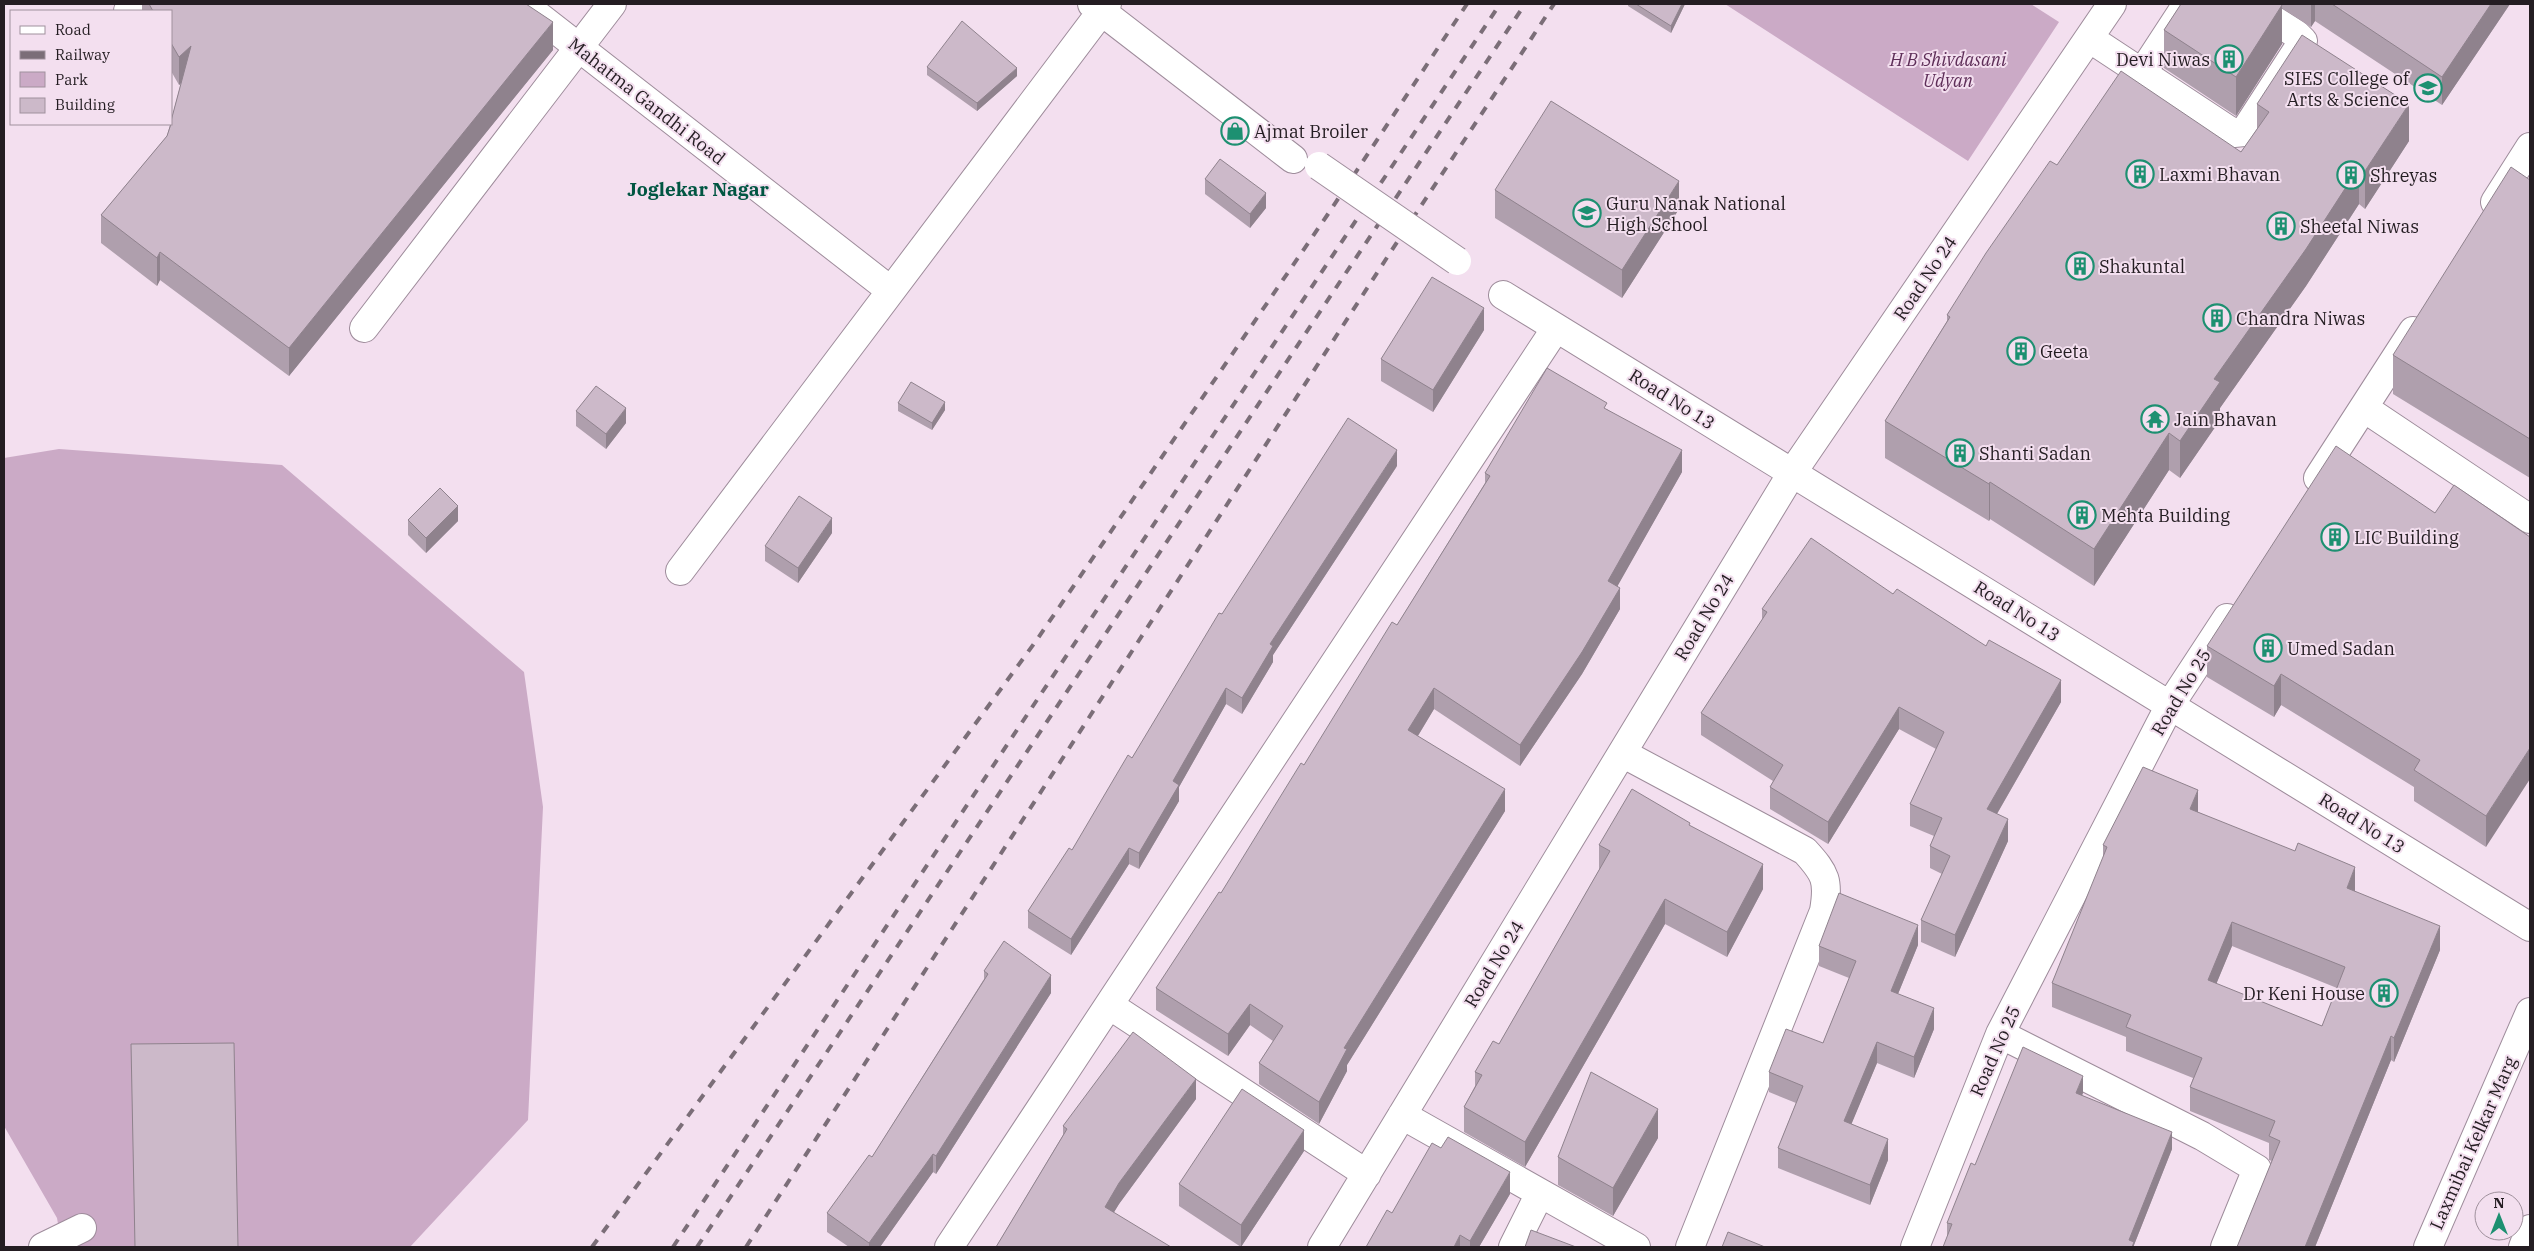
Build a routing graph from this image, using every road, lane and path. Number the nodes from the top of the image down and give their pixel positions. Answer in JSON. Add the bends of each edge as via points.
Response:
{"nodes":[{"id":1,"x":523,"y":4,"type":"edge"},
{"id":2,"x":612,"y":4,"type":"edge"},
{"id":3,"x":2112,"y":4,"type":"edge"},
{"id":4,"x":2187,"y":4,"type":"edge"},
{"id":5,"x":2248,"y":4,"type":"edge"},
{"id":6,"x":1100,"y":6,"type":"edge"},
{"id":7,"x":2088,"y":38,"type":"junction"},
{"id":8,"x":579,"y":47,"type":"junction"},
{"id":9,"x":2142,"y":73,"type":"junction"},
{"id":10,"x":2530,"y":148,"type":"edge"},
{"id":11,"x":1292,"y":159,"type":"dead end"},
{"id":12,"x":1320,"y":166,"type":"dead end"},
{"id":13,"x":2482,"y":223,"type":"edge"},
{"id":14,"x":1457,"y":260,"type":"dead end"},
{"id":15,"x":890,"y":290,"type":"junction"},
{"id":16,"x":1503,"y":295,"type":"dead end"},
{"id":17,"x":2428,"y":307,"type":"edge"},
{"id":18,"x":364,"y":328,"type":"dead end"},
{"id":19,"x":1556,"y":328,"type":"junction"},
{"id":20,"x":2364,"y":408,"type":"junction"},
{"id":21,"x":1792,"y":473,"type":"junction"},
{"id":22,"x":2305,"y":499,"type":"edge"},
{"id":23,"x":2530,"y":519,"type":"edge"},
{"id":24,"x":680,"y":571,"type":"dead end"},
{"id":25,"x":2240,"y":598,"type":"edge"},
{"id":26,"x":2170,"y":705,"type":"junction"},
{"id":27,"x":1622,"y":753,"type":"junction"},
{"id":28,"x":2530,"y":927,"type":"edge"},
{"id":29,"x":1109,"y":1005,"type":"junction"},
{"id":30,"x":2530,"y":1012,"type":"edge"},
{"id":31,"x":2000,"y":1034,"type":"junction"},
{"id":32,"x":1402,"y":1115,"type":"junction"},
{"id":33,"x":1367,"y":1174,"type":"junction"},
{"id":34,"x":1540,"y":1193,"type":"junction"},
{"id":35,"x":82,"y":1228,"type":"dead end"},
{"id":36,"x":2530,"y":1229,"type":"edge"},
{"id":37,"x":43,"y":1247,"type":"edge"},
{"id":38,"x":948,"y":1247,"type":"edge"},
{"id":39,"x":1322,"y":1247,"type":"edge"},
{"id":40,"x":1514,"y":1247,"type":"edge"},
{"id":41,"x":1636,"y":1247,"type":"edge"},
{"id":42,"x":1690,"y":1247,"type":"edge"},
{"id":43,"x":1914,"y":1247,"type":"edge"},
{"id":44,"x":2225,"y":1247,"type":"edge"},
{"id":45,"x":2428,"y":1247,"type":"edge"},
{"id":46,"x":2522,"y":1247,"type":"edge"}],
"edges":[{"from":1,"to":8,"type":"main road","name":"Mahatma Gandhi Road"},
{"from":2,"to":8,"type":"main road"},
{"from":3,"to":7,"type":"main road","name":"Road No 24"},
{"from":4,"to":9,"type":"main road"},
{"from":5,"to":9,"type":"main road","via":[[2296,34],[2303,42],[2244,132],[2234,133],[2227,129]]},
{"from":6,"to":11,"type":"main road"},
{"from":6,"to":15,"type":"main road"},
{"from":7,"to":9,"type":"main road"},
{"from":7,"to":21,"type":"main road","name":"Road No 24"},
{"from":8,"to":15,"type":"main road","name":"Mahatma Gandhi Road"},
{"from":8,"to":18,"type":"main road"},
{"from":10,"to":13,"type":"main road"},
{"from":12,"to":14,"type":"main road","bridge":true},
{"from":15,"to":24,"type":"main road"},
{"from":16,"to":19,"type":"main road","name":"Road No 13"},
{"from":17,"to":20,"type":"main road"},
{"from":19,"to":21,"type":"main road","name":"Road No 13"},
{"from":19,"to":29,"type":"main road"},
{"from":20,"to":22,"type":"main road"},
{"from":20,"to":23,"type":"main road"},
{"from":21,"to":26,"type":"main road","name":"Road No 13"},
{"from":21,"to":27,"type":"main road","name":"Road No 24"},
{"from":25,"to":26,"type":"main road","name":"Road No 25"},
{"from":26,"to":28,"type":"main road","name":"Road No 13"},
{"from":26,"to":31,"type":"main road","name":"Road No 25"},
{"from":27,"to":32,"type":"main road","name":"Road No 24"},
{"from":27,"to":42,"type":"main road","via":[[1805,851],[1819,866],[1828,887],[1824,911]]},
{"from":29,"to":33,"type":"main road"},
{"from":29,"to":38,"type":"main road"},
{"from":30,"to":45,"type":"main road","name":"Laxmibai Kelkar Marg"},
{"from":31,"to":43,"type":"main road","name":"Road No 25"},
{"from":31,"to":44,"type":"main road","via":[[2202,1136],[2257,1169]]},
{"from":32,"to":33,"type":"main road","name":"Road No 24"},
{"from":32,"to":34,"type":"main road"},
{"from":33,"to":39,"type":"main road","name":"Road No 24"},
{"from":34,"to":40,"type":"main road"},
{"from":34,"to":41,"type":"main road"},
{"from":35,"to":37,"type":"main road"},
{"from":36,"to":46,"type":"main road"}]}
